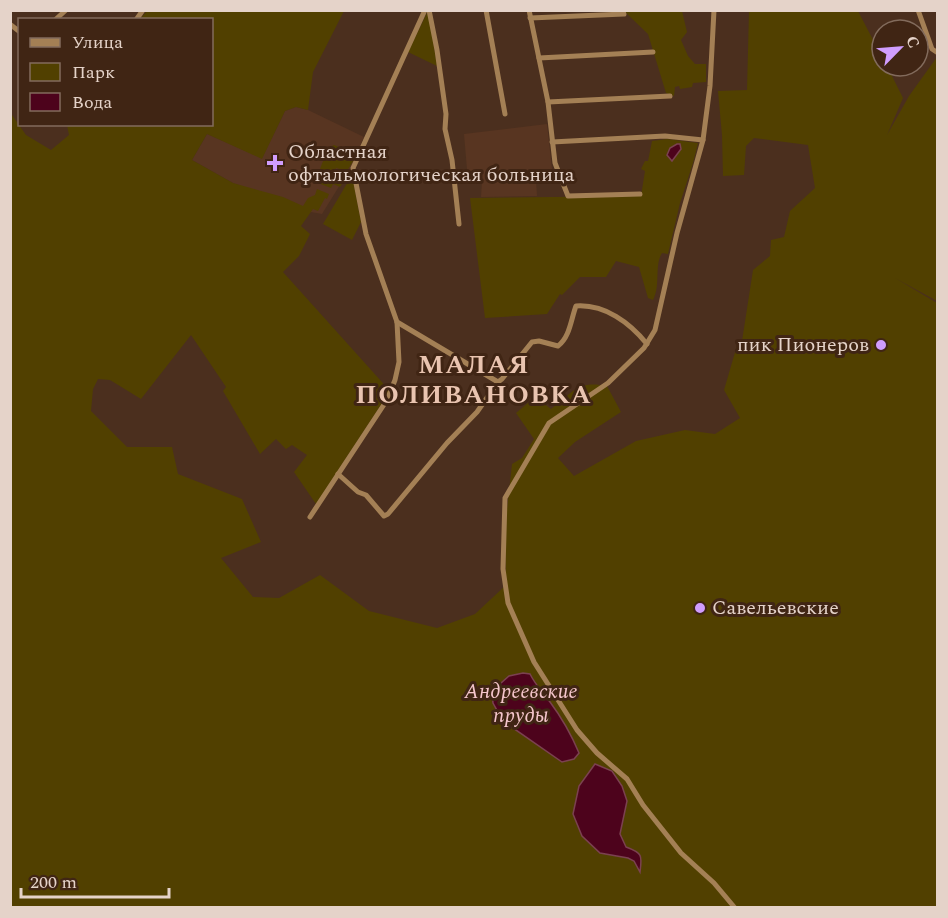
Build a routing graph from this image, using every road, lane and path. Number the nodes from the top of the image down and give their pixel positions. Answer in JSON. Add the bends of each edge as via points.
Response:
{"nodes":[{"id":1,"x":427,"y":10,"type":"edge"},
{"id":2,"x":486,"y":10,"type":"edge"},
{"id":3,"x":529,"y":10,"type":"edge"},
{"id":4,"x":714,"y":10,"type":"edge"},
{"id":5,"x":918,"y":10,"type":"edge"},
{"id":6,"x":624,"y":14,"type":"dead end"},
{"id":7,"x":530,"y":18,"type":"junction"},
{"id":8,"x":653,"y":52,"type":"dead end"},
{"id":9,"x":937,"y":54,"type":"edge"},
{"id":10,"x":539,"y":58,"type":"junction"},
{"id":11,"x":670,"y":96,"type":"dead end"},
{"id":12,"x":548,"y":102,"type":"junction"},
{"id":13,"x":505,"y":114,"type":"dead end"},
{"id":14,"x":703,"y":140,"type":"junction"},
{"id":15,"x":552,"y":142,"type":"junction"},
{"id":16,"x":640,"y":194,"type":"dead end"},
{"id":17,"x":459,"y":224,"type":"dead end"},
{"id":18,"x":397,"y":322,"type":"junction"},
{"id":19,"x":647,"y":344,"type":"junction"},
{"id":20,"x":498,"y":382,"type":"junction"},
{"id":21,"x":338,"y":474,"type":"junction"},
{"id":22,"x":310,"y":517,"type":"dead end"},
{"id":23,"x":735,"y":908,"type":"edge"}],
"edges":[{"from":1,"to":17,"type":"street","via":[[437,50]]},
{"from":1,"to":18,"type":"street","via":[[352,168],[366,234]]},
{"from":2,"to":13,"type":"street"},
{"from":3,"to":7,"type":"street"},
{"from":4,"to":14,"type":"street"},
{"from":5,"to":9,"type":"street"},
{"from":6,"to":7,"type":"street"},
{"from":7,"to":10,"type":"street"},
{"from":8,"to":10,"type":"street"},
{"from":10,"to":12,"type":"street"},
{"from":11,"to":12,"type":"street"},
{"from":12,"to":15,"type":"street"},
{"from":14,"to":15,"type":"street","via":[[664,136]]},
{"from":14,"to":19,"type":"street","via":[[655,330]]},
{"from":15,"to":16,"type":"street","via":[[555,163],[568,196]]},
{"from":18,"to":20,"type":"street"},
{"from":18,"to":21,"type":"street","via":[[399,362],[392,391]]},
{"from":19,"to":20,"type":"street","via":[[612,314],[576,306],[561,344],[532,342]]},
{"from":19,"to":23,"type":"street","via":[[608,383],[549,423],[505,498],[503,569],[508,603],[534,662],[577,730],[627,779],[681,853]]},
{"from":20,"to":21,"type":"street","via":[[477,412],[388,514],[380,514],[366,495]]},
{"from":21,"to":22,"type":"street"}]}
